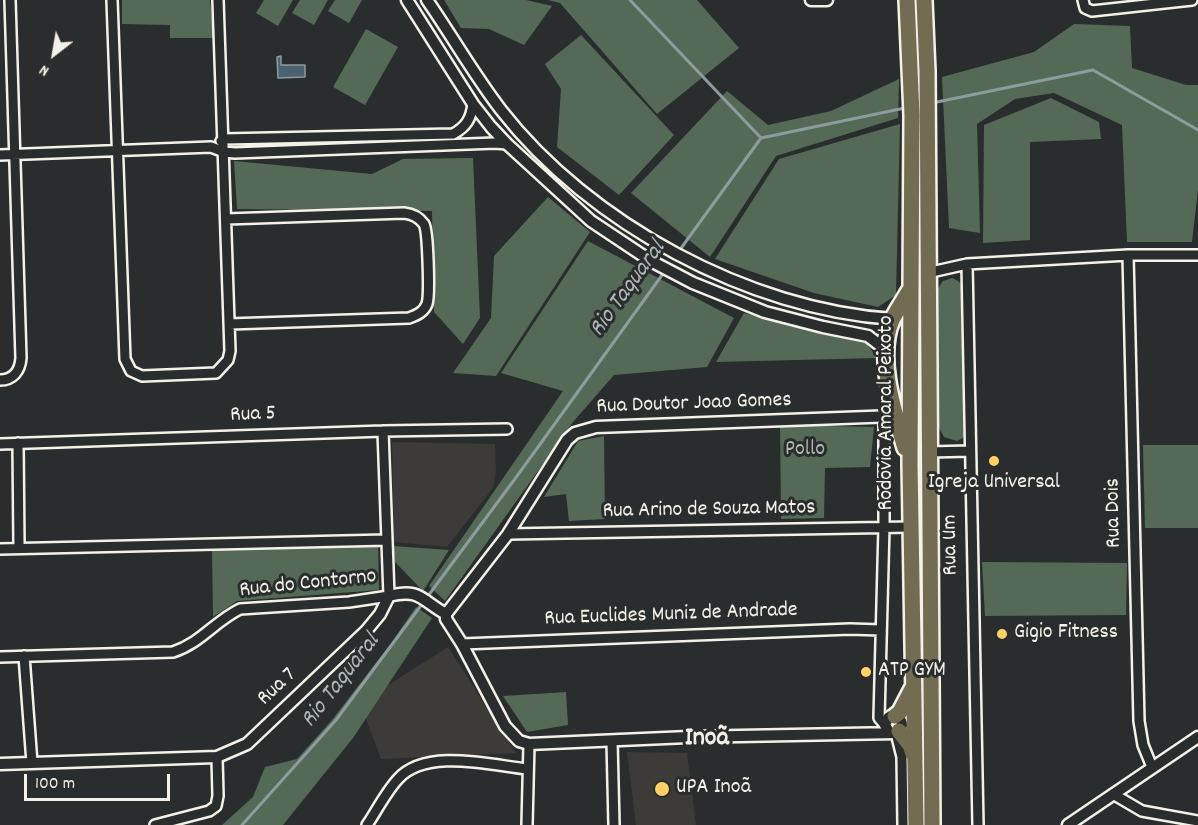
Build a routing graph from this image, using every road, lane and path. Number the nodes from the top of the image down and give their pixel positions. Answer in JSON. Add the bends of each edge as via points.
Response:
{"nodes":[{"id":1,"x":10,"y":0,"type":"edge"},
{"id":2,"x":112,"y":0,"type":"edge"},
{"id":3,"x":218,"y":0,"type":"edge"},
{"id":4,"x":407,"y":0,"type":"edge"},
{"id":5,"x":427,"y":0,"type":"edge"},
{"id":6,"x":811,"y":0,"type":"edge"},
{"id":7,"x":827,"y":0,"type":"edge"},
{"id":8,"x":907,"y":0,"type":"edge"},
{"id":9,"x":924,"y":0,"type":"edge"},
{"id":10,"x":1083,"y":0,"type":"edge"},
{"id":11,"x":1183,"y":0,"type":"edge"},
{"id":12,"x":1192,"y":0,"type":"edge"},
{"id":13,"x":454,"y":41,"type":"junction"},
{"id":14,"x":437,"y":49,"type":"junction"},
{"id":15,"x":472,"y":104,"type":"junction"},
{"id":16,"x":919,"y":114,"type":"junction"},
{"id":17,"x":224,"y":139,"type":"junction"},
{"id":18,"x":507,"y":144,"type":"junction"},
{"id":19,"x":211,"y":147,"type":"junction"},
{"id":20,"x":118,"y":151,"type":"junction"},
{"id":21,"x":224,"y":152,"type":"junction"},
{"id":22,"x":15,"y":154,"type":"junction"},
{"id":23,"x":0,"y":155,"type":"edge"},
{"id":24,"x":552,"y":166,"type":"junction"},
{"id":25,"x":542,"y":177,"type":"junction"},
{"id":26,"x":226,"y":219,"type":"junction"},
{"id":27,"x":1128,"y":255,"type":"junction"},
{"id":28,"x":1198,"y":255,"type":"edge"},
{"id":29,"x":967,"y":264,"type":"junction"},
{"id":30,"x":927,"y":273,"type":"junction"},
{"id":31,"x":910,"y":288,"type":"junction"},
{"id":32,"x":871,"y":318,"type":"junction"},
{"id":33,"x":893,"y":319,"type":"junction"},
{"id":34,"x":230,"y":324,"type":"junction"},
{"id":35,"x":868,"y":336,"type":"junction"},
{"id":36,"x":886,"y":350,"type":"junction"},
{"id":37,"x":0,"y":380,"type":"edge"},
{"id":38,"x":889,"y":417,"type":"junction"},
{"id":39,"x":507,"y":429,"type":"dead end"},
{"id":40,"x":382,"y":431,"type":"junction"},
{"id":41,"x":18,"y":443,"type":"junction"},
{"id":42,"x":0,"y":444,"type":"edge"},
{"id":43,"x":970,"y":451,"type":"junction"},
{"id":44,"x":929,"y":452,"type":"junction"},
{"id":45,"x":910,"y":463,"type":"junction"},
{"id":46,"x":884,"y":527,"type":"junction"},
{"id":47,"x":911,"y":527,"type":"junction"},
{"id":48,"x":508,"y":534,"type":"junction"},
{"id":49,"x":386,"y":540,"type":"junction"},
{"id":50,"x":20,"y":548,"type":"junction"},
{"id":51,"x":0,"y":549,"type":"edge"},
{"id":52,"x":389,"y":596,"type":"junction"},
{"id":53,"x":442,"y":612,"type":"junction"},
{"id":54,"x":881,"y":630,"type":"junction"},
{"id":55,"x":462,"y":644,"type":"junction"},
{"id":56,"x":24,"y":656,"type":"junction"},
{"id":57,"x":0,"y":657,"type":"edge"},
{"id":58,"x":913,"y":687,"type":"junction"},
{"id":59,"x":892,"y":726,"type":"junction"},
{"id":60,"x":1198,"y":737,"type":"edge"},
{"id":61,"x":612,"y":741,"type":"junction"},
{"id":62,"x":529,"y":744,"type":"junction"},
{"id":63,"x":217,"y":756,"type":"junction"},
{"id":64,"x":915,"y":759,"type":"junction"},
{"id":65,"x":32,"y":763,"type":"junction"},
{"id":66,"x":0,"y":764,"type":"edge"},
{"id":67,"x":1152,"y":767,"type":"junction"},
{"id":68,"x":527,"y":769,"type":"junction"},
{"id":69,"x":1113,"y":794,"type":"junction"},
{"id":70,"x":526,"y":814,"type":"junction"},
{"id":71,"x":1198,"y":821,"type":"edge"},
{"id":72,"x":154,"y":825,"type":"edge"},
{"id":73,"x":367,"y":825,"type":"edge"},
{"id":74,"x":519,"y":825,"type":"edge"},
{"id":75,"x":526,"y":825,"type":"edge"},
{"id":76,"x":614,"y":825,"type":"edge"},
{"id":77,"x":903,"y":825,"type":"edge"},
{"id":78,"x":916,"y":825,"type":"edge"},
{"id":79,"x":932,"y":825,"type":"edge"},
{"id":80,"x":978,"y":825,"type":"edge"},
{"id":81,"x":1068,"y":825,"type":"edge"}],
"edges":[{"from":1,"to":22,"type":"street"},
{"from":2,"to":20,"type":"street"},
{"from":3,"to":17,"type":"street"},
{"from":4,"to":14,"type":"street"},
{"from":5,"to":13,"type":"street"},
{"from":6,"to":7,"type":"street"},
{"from":8,"to":16,"type":"highway","name":"Rodovia Amaral Peixoto","via":[[911,72]]},
{"from":9,"to":16,"type":"highway","name":"Rodovia Amaral Peixoto","via":[[927,71]]},
{"from":10,"to":11,"type":"street","via":[[1085,8],[1092,11]]},
{"from":11,"to":12,"type":"street"},
{"from":13,"to":14,"type":"street"},
{"from":13,"to":24,"type":"street","via":[[502,111]]},
{"from":14,"to":15,"type":"street"},
{"from":15,"to":17,"type":"street","via":[[468,123],[453,134]]},
{"from":15,"to":18,"type":"street"},
{"from":16,"to":30,"type":"highway","name":"Rodovia Amaral Peixoto"},
{"from":16,"to":31,"type":"highway","name":"Rodovia Amaral Peixoto"},
{"from":17,"to":19,"type":"street"},
{"from":17,"to":21,"type":"street"},
{"from":18,"to":21,"type":"street"},
{"from":18,"to":25,"type":"street"},
{"from":19,"to":20,"type":"street"},
{"from":19,"to":21,"type":"street"},
{"from":20,"to":22,"type":"street"},
{"from":20,"to":34,"type":"street","via":[[128,365],[142,376],[216,373],[228,360]]},
{"from":21,"to":26,"type":"street"},
{"from":22,"to":23,"type":"street"},
{"from":22,"to":37,"type":"street","via":[[21,358],[18,371],[7,380]]},
{"from":24,"to":25,"type":"street"},
{"from":24,"to":32,"type":"street","via":[[610,213],[699,266],[770,294]]},
{"from":25,"to":35,"type":"street","via":[[591,221],[651,261],[693,283],[765,312]]},
{"from":26,"to":34,"type":"street"},
{"from":26,"to":34,"type":"street","via":[[404,213],[419,218],[427,230],[429,298],[427,305],[410,318]]},
{"from":27,"to":28,"type":"street"},
{"from":27,"to":29,"type":"street"},
{"from":27,"to":67,"type":"street","name":"Rua Dois","via":[[1139,721]]},
{"from":29,"to":30,"type":"street"},
{"from":29,"to":43,"type":"street","name":"Rua Um"},
{"from":30,"to":44,"type":"highway","name":"Rodovia Amaral Peixoto"},
{"from":31,"to":33,"type":"highway"},
{"from":31,"to":45,"type":"highway","name":"Rodovia Amaral Peixoto"},
{"from":32,"to":33,"type":"street"},
{"from":32,"to":35,"type":"street"},
{"from":33,"to":36,"type":"highway"},
{"from":35,"to":36,"type":"street"},
{"from":36,"to":38,"type":"highway"},
{"from":38,"to":45,"type":"highway"},
{"from":38,"to":46,"type":"street"},
{"from":38,"to":48,"type":"street","name":"Rua Doutor Joao Gomes","via":[[584,429],[567,440]]},
{"from":39,"to":40,"type":"street","name":"Rua 5"},
{"from":40,"to":41,"type":"street","name":"Rua 5"},
{"from":40,"to":49,"type":"street"},
{"from":41,"to":42,"type":"street","name":"Rua 5"},
{"from":41,"to":50,"type":"street"},
{"from":43,"to":44,"type":"street"},
{"from":43,"to":80,"type":"street","name":"Rua Um"},
{"from":44,"to":79,"type":"highway","name":"Rodovia Amaral Peixoto"},
{"from":45,"to":47,"type":"highway","name":"Rodovia Amaral Peixoto"},
{"from":46,"to":47,"type":"street","name":"Rua Arino de Souza Matos"},
{"from":46,"to":48,"type":"street","name":"Rua Arino de Souza Matos"},
{"from":46,"to":54,"type":"street"},
{"from":47,"to":58,"type":"highway","name":"Rodovia Amaral Peixoto"},
{"from":48,"to":53,"type":"street","name":"Rua Doutor Joao Gomes"},
{"from":49,"to":50,"type":"street"},
{"from":49,"to":52,"type":"street"},
{"from":50,"to":51,"type":"street"},
{"from":52,"to":53,"type":"street","name":"Rua do Contorno","via":[[414,594]]},
{"from":52,"to":56,"type":"street","name":"Rua do Contorno","via":[[240,609],[198,641],[173,652]]},
{"from":52,"to":63,"type":"street","name":"Rua 7","via":[[366,632],[247,744]]},
{"from":53,"to":55,"type":"street"},
{"from":54,"to":55,"type":"street","name":"Rua Euclides Muniz de Andrade"},
{"from":54,"to":59,"type":"street","via":[[879,718]]},
{"from":55,"to":62,"type":"street","via":[[505,726],[519,741]]},
{"from":56,"to":57,"type":"street","name":"Rua do Contorno"},
{"from":56,"to":65,"type":"street"},
{"from":58,"to":59,"type":"highway"},
{"from":58,"to":64,"type":"highway","name":"Rodovia Amaral Peixoto"},
{"from":59,"to":61,"type":"street","via":[[871,727],[861,733]]},
{"from":59,"to":64,"type":"highway","via":[[910,746]]},
{"from":59,"to":77,"type":"street","via":[[902,758]]},
{"from":60,"to":67,"type":"street"},
{"from":61,"to":62,"type":"street"},
{"from":61,"to":76,"type":"street"},
{"from":62,"to":68,"type":"street"},
{"from":63,"to":65,"type":"street","name":"Rua 7"},
{"from":63,"to":72,"type":"street","via":[[216,806]]},
{"from":64,"to":78,"type":"highway","name":"Rodovia Amaral Peixoto"},
{"from":65,"to":66,"type":"street","name":"Rua 7"},
{"from":67,"to":69,"type":"street"},
{"from":68,"to":70,"type":"street"},
{"from":68,"to":73,"type":"street","via":[[458,761],[423,763],[398,779]]},
{"from":69,"to":71,"type":"street","via":[[1142,812]]},
{"from":69,"to":81,"type":"street"},
{"from":70,"to":74,"type":"street"},
{"from":70,"to":75,"type":"street"}]}
